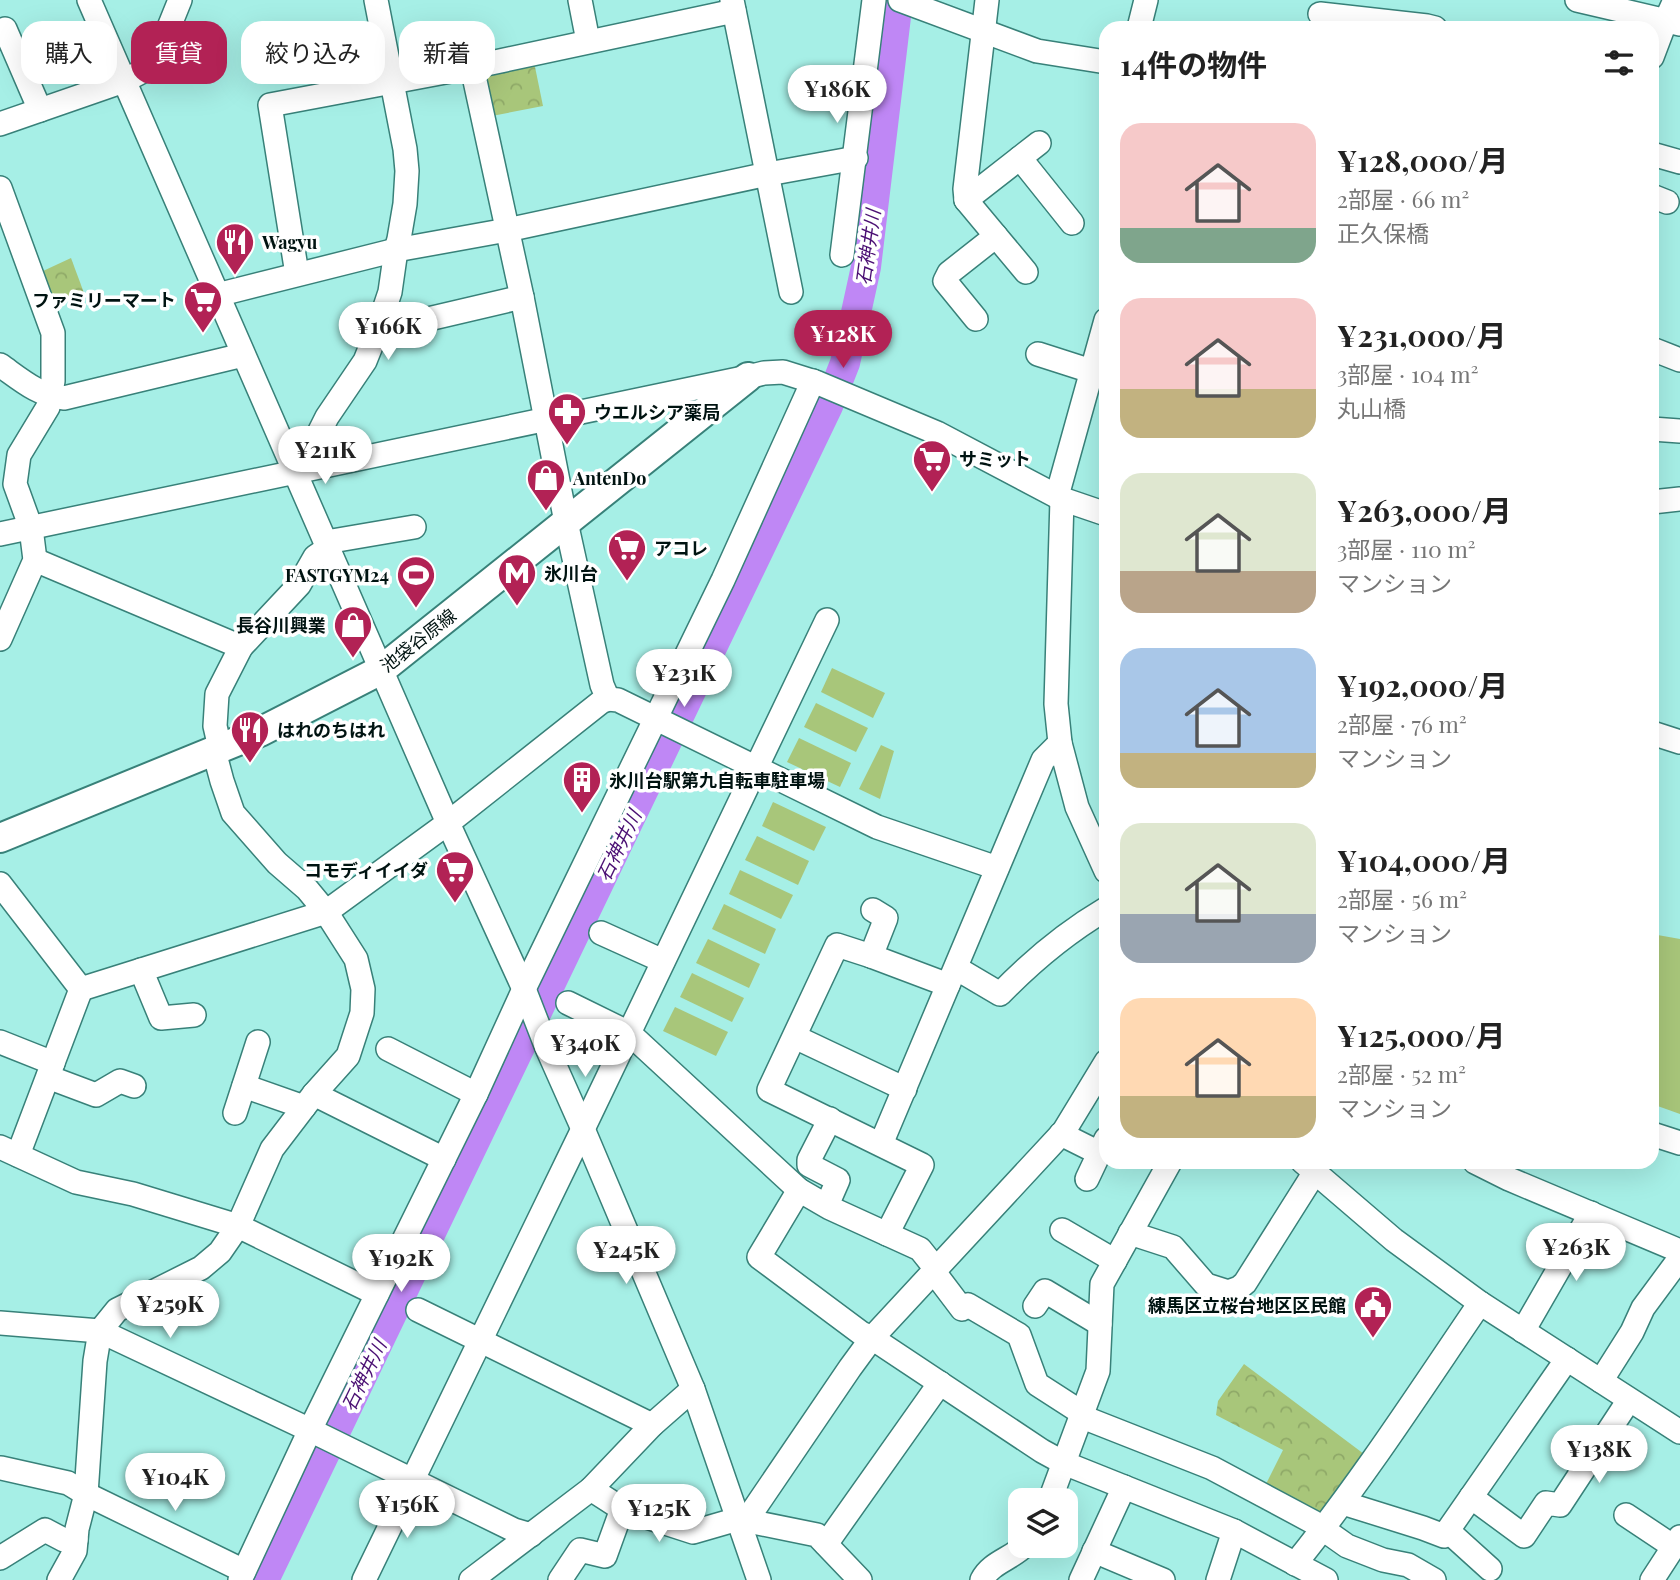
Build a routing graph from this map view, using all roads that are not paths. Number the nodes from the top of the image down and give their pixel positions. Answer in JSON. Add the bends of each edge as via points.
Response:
{"nodes":[{"id":1,"x":89,"y":0,"type":"edge"},
{"id":2,"x":180,"y":0,"type":"edge"},
{"id":3,"x":376,"y":0,"type":"edge"},
{"id":4,"x":580,"y":0,"type":"edge"},
{"id":5,"x":874,"y":0,"type":"edge"},
{"id":6,"x":987,"y":0,"type":"edge"},
{"id":7,"x":1146,"y":0,"type":"edge"},
{"id":8,"x":1577,"y":0,"type":"edge"},
{"id":9,"x":906,"y":2,"type":"edge"},
{"id":10,"x":733,"y":6,"type":"edge"},
{"id":11,"x":1320,"y":14,"type":"edge"},
{"id":12,"x":1674,"y":15,"type":"edge"},
{"id":13,"x":1141,"y":21,"type":"edge"},
{"id":14,"x":1382,"y":21,"type":"edge"},
{"id":15,"x":5,"y":29,"type":"dead end"},
{"id":16,"x":983,"y":31,"type":"junction"},
{"id":17,"x":588,"y":41,"type":"junction"},
{"id":18,"x":1659,"y":44,"type":"edge"},
{"id":19,"x":1099,"y":61,"type":"edge"},
{"id":20,"x":495,"y":62,"type":"edge"},
{"id":21,"x":124,"y":80,"type":"junction"},
{"id":22,"x":399,"y":81,"type":"edge"},
{"id":23,"x":391,"y":82,"type":"junction"},
{"id":24,"x":476,"y":84,"type":"edge"},
{"id":25,"x":40,"y":110,"type":"junction"},
{"id":26,"x":0,"y":124,"type":"edge"},
{"id":27,"x":1039,"y":143,"type":"dead end"},
{"id":28,"x":1659,"y":156,"type":"edge"},
{"id":29,"x":856,"y":158,"type":"junction"},
{"id":30,"x":1020,"y":158,"type":"junction"},
{"id":31,"x":1680,"y":162,"type":"edge"},
{"id":32,"x":768,"y":174,"type":"junction"},
{"id":33,"x":0,"y":188,"type":"edge"},
{"id":34,"x":966,"y":200,"type":"junction"},
{"id":35,"x":1072,"y":223,"type":"dead end"},
{"id":36,"x":507,"y":230,"type":"junction"},
{"id":37,"x":996,"y":236,"type":"junction"},
{"id":38,"x":396,"y":250,"type":"junction"},
{"id":39,"x":842,"y":255,"type":"dead end"},
{"id":40,"x":1026,"y":272,"type":"dead end"},
{"id":41,"x":297,"y":274,"type":"junction"},
{"id":42,"x":790,"y":292,"type":"dead end"},
{"id":43,"x":217,"y":295,"type":"junction"},
{"id":44,"x":522,"y":297,"type":"junction"},
{"id":45,"x":976,"y":319,"type":"dead end"},
{"id":46,"x":377,"y":331,"type":"junction"},
{"id":47,"x":1659,"y":352,"type":"edge"},
{"id":48,"x":1038,"y":354,"type":"dead end"},
{"id":49,"x":243,"y":355,"type":"junction"},
{"id":50,"x":1680,"y":359,"type":"edge"},
{"id":51,"x":0,"y":365,"type":"edge"},
{"id":52,"x":1097,"y":365,"type":"edge"},
{"id":53,"x":748,"y":377,"type":"junction"},
{"id":54,"x":816,"y":382,"type":"junction"},
{"id":55,"x":50,"y":397,"type":"junction"},
{"id":56,"x":546,"y":420,"type":"junction"},
{"id":57,"x":1659,"y":430,"type":"edge"},
{"id":58,"x":1680,"y":431,"type":"edge"},
{"id":59,"x":320,"y":466,"type":"junction"},
{"id":60,"x":295,"y":472,"type":"junction"},
{"id":61,"x":1059,"y":498,"type":"junction"},
{"id":62,"x":1680,"y":499,"type":"edge"},
{"id":63,"x":1659,"y":501,"type":"edge"},
{"id":64,"x":1099,"y":512,"type":"edge"},
{"id":65,"x":566,"y":522,"type":"junction"},
{"id":66,"x":414,"y":527,"type":"dead end"},
{"id":67,"x":31,"y":528,"type":"junction"},
{"id":68,"x":0,"y":534,"type":"edge"},
{"id":69,"x":327,"y":545,"type":"junction"},
{"id":70,"x":35,"y":560,"type":"junction"},
{"id":71,"x":827,"y":620,"type":"dead end"},
{"id":72,"x":0,"y":639,"type":"edge"},
{"id":73,"x":241,"y":647,"type":"junction"},
{"id":74,"x":381,"y":670,"type":"junction"},
{"id":75,"x":608,"y":699,"type":"junction"},
{"id":76,"x":656,"y":720,"type":"junction"},
{"id":77,"x":1659,"y":735,"type":"edge"},
{"id":78,"x":1680,"y":742,"type":"edge"},
{"id":79,"x":1060,"y":743,"type":"junction"},
{"id":80,"x":217,"y":750,"type":"junction"},
{"id":81,"x":755,"y":767,"type":"junction"},
{"id":82,"x":448,"y":823,"type":"junction"},
{"id":83,"x":0,"y":838,"type":"edge"},
{"id":84,"x":1099,"y":855,"type":"edge"},
{"id":85,"x":997,"y":868,"type":"junction"},
{"id":86,"x":0,"y":884,"type":"edge"},
{"id":87,"x":873,"y":910,"type":"dead end"},
{"id":88,"x":326,"y":912,"type":"junction"},
{"id":89,"x":1099,"y":913,"type":"edge"},
{"id":90,"x":601,"y":933,"type":"dead end"},
{"id":91,"x":871,"y":956,"type":"junction"},
{"id":92,"x":663,"y":961,"type":"junction"},
{"id":93,"x":141,"y":970,"type":"junction"},
{"id":94,"x":952,"y":976,"type":"junction"},
{"id":95,"x":80,"y":989,"type":"junction"},
{"id":96,"x":524,"y":989,"type":"junction"},
{"id":97,"x":568,"y":1003,"type":"dead end"},
{"id":98,"x":194,"y":1016,"type":"dead end"},
{"id":99,"x":629,"y":1033,"type":"junction"},
{"id":100,"x":794,"y":1037,"type":"junction"},
{"id":101,"x":0,"y":1042,"type":"edge"},
{"id":102,"x":258,"y":1042,"type":"dead end"},
{"id":103,"x":388,"y":1049,"type":"dead end"},
{"id":104,"x":50,"y":1070,"type":"junction"},
{"id":105,"x":1099,"y":1073,"type":"edge"},
{"id":106,"x":134,"y":1086,"type":"dead end"},
{"id":107,"x":244,"y":1086,"type":"junction"},
{"id":108,"x":905,"y":1089,"type":"junction"},
{"id":109,"x":476,"y":1094,"type":"junction"},
{"id":110,"x":309,"y":1100,"type":"junction"},
{"id":111,"x":235,"y":1114,"type":"dead end"},
{"id":112,"x":830,"y":1119,"type":"junction"},
{"id":113,"x":583,"y":1129,"type":"junction"},
{"id":114,"x":1061,"y":1135,"type":"junction"},
{"id":115,"x":1659,"y":1136,"type":"edge"},
{"id":116,"x":1680,"y":1143,"type":"edge"},
{"id":117,"x":881,"y":1144,"type":"junction"},
{"id":118,"x":1099,"y":1145,"type":"edge"},
{"id":119,"x":9,"y":1151,"type":"edge"},
{"id":120,"x":1099,"y":1154,"type":"edge"},
{"id":121,"x":444,"y":1158,"type":"junction"},
{"id":122,"x":1166,"y":1169,"type":"edge"},
{"id":123,"x":1308,"y":1169,"type":"edge"},
{"id":124,"x":1311,"y":1169,"type":"edge"},
{"id":125,"x":1489,"y":1169,"type":"edge"},
{"id":126,"x":1087,"y":1179,"type":"dead end"},
{"id":127,"x":799,"y":1190,"type":"junction"},
{"id":128,"x":831,"y":1196,"type":"dead end"},
{"id":129,"x":1591,"y":1213,"type":"junction"},
{"id":130,"x":238,"y":1226,"type":"junction"},
{"id":131,"x":1062,"y":1230,"type":"dead end"},
{"id":132,"x":1130,"y":1233,"type":"junction"},
{"id":133,"x":887,"y":1234,"type":"junction"},
{"id":134,"x":1680,"y":1251,"type":"edge"},
{"id":135,"x":1680,"y":1258,"type":"edge"},
{"id":136,"x":1115,"y":1261,"type":"junction"},
{"id":137,"x":935,"y":1271,"type":"junction"},
{"id":138,"x":377,"y":1294,"type":"junction"},
{"id":139,"x":1480,"y":1303,"type":"junction"},
{"id":140,"x":1035,"y":1306,"type":"dead end"},
{"id":141,"x":418,"y":1310,"type":"dead end"},
{"id":142,"x":0,"y":1323,"type":"edge"},
{"id":143,"x":1100,"y":1324,"type":"junction"},
{"id":144,"x":100,"y":1331,"type":"junction"},
{"id":145,"x":1523,"y":1331,"type":"junction"},
{"id":146,"x":872,"y":1338,"type":"junction"},
{"id":147,"x":480,"y":1341,"type":"junction"},
{"id":148,"x":1567,"y":1359,"type":"junction"},
{"id":149,"x":1601,"y":1381,"type":"junction"},
{"id":150,"x":940,"y":1383,"type":"junction"},
{"id":151,"x":693,"y":1389,"type":"junction"},
{"id":152,"x":1629,"y":1400,"type":"junction"},
{"id":153,"x":1082,"y":1413,"type":"junction"},
{"id":154,"x":652,"y":1425,"type":"junction"},
{"id":155,"x":1680,"y":1432,"type":"edge"},
{"id":156,"x":315,"y":1433,"type":"junction"},
{"id":157,"x":1064,"y":1463,"type":"junction"},
{"id":158,"x":1,"y":1468,"type":"edge"},
{"id":159,"x":412,"y":1481,"type":"junction"},
{"id":160,"x":1124,"y":1487,"type":"junction"},
{"id":161,"x":1055,"y":1488,"type":"edge"},
{"id":162,"x":591,"y":1489,"type":"junction"},
{"id":163,"x":86,"y":1494,"type":"junction"},
{"id":164,"x":1471,"y":1497,"type":"junction"},
{"id":165,"x":1343,"y":1503,"type":"junction"},
{"id":166,"x":622,"y":1509,"type":"junction"},
{"id":167,"x":1626,"y":1515,"type":"dead end"},
{"id":168,"x":742,"y":1520,"type":"junction"},
{"id":169,"x":1323,"y":1530,"type":"junction"},
{"id":170,"x":1234,"y":1531,"type":"junction"},
{"id":171,"x":1448,"y":1531,"type":"junction"},
{"id":172,"x":531,"y":1535,"type":"junction"},
{"id":173,"x":76,"y":1540,"type":"junction"},
{"id":174,"x":1677,"y":1542,"type":"edge"},
{"id":175,"x":826,"y":1544,"type":"junction"},
{"id":176,"x":1094,"y":1551,"type":"junction"},
{"id":177,"x":0,"y":1558,"type":"edge"},
{"id":178,"x":1008,"y":1558,"type":"edge"},
{"id":179,"x":1490,"y":1569,"type":"dead end"},
{"id":180,"x":1297,"y":1570,"type":"edge"},
{"id":181,"x":242,"y":1576,"type":"edge"},
{"id":182,"x":59,"y":1580,"type":"edge"},
{"id":183,"x":364,"y":1580,"type":"edge"},
{"id":184,"x":471,"y":1580,"type":"edge"},
{"id":185,"x":560,"y":1580,"type":"edge"},
{"id":186,"x":759,"y":1580,"type":"edge"},
{"id":187,"x":860,"y":1580,"type":"edge"},
{"id":188,"x":982,"y":1580,"type":"edge"},
{"id":189,"x":1081,"y":1580,"type":"edge"},
{"id":190,"x":1163,"y":1580,"type":"edge"},
{"id":191,"x":1218,"y":1580,"type":"edge"},
{"id":192,"x":1326,"y":1580,"type":"edge"},
{"id":193,"x":1434,"y":1580,"type":"edge"},
{"id":194,"x":1652,"y":1580,"type":"edge"}],
"edges":[{"from":1,"to":21,"type":"street"},
{"from":2,"to":21,"type":"street","via":[[159,52],[141,72]]},
{"from":3,"to":23,"type":"street"},
{"from":4,"to":17,"type":"street"},
{"from":5,"to":29,"type":"street"},
{"from":6,"to":16,"type":"street"},
{"from":7,"to":13,"type":"street"},
{"from":8,"to":12,"type":"street"},
{"from":9,"to":16,"type":"street"},
{"from":10,"to":17,"type":"street"},
{"from":10,"to":32,"type":"street"},
{"from":11,"to":14,"type":"street"},
{"from":12,"to":18,"type":"street"},
{"from":15,"to":25,"type":"street"},
{"from":16,"to":19,"type":"street","via":[[1037,51]]},
{"from":16,"to":34,"type":"street"},
{"from":17,"to":20,"type":"street"},
{"from":21,"to":25,"type":"street"},
{"from":21,"to":43,"type":"street"},
{"from":22,"to":23,"type":"street"},
{"from":23,"to":38,"type":"street","via":[[407,171]]},
{"from":23,"to":41,"type":"street","via":[[270,105]]},
{"from":24,"to":36,"type":"street"},
{"from":25,"to":26,"type":"street"},
{"from":27,"to":30,"type":"street"},
{"from":28,"to":31,"type":"street"},
{"from":29,"to":32,"type":"street"},
{"from":29,"to":39,"type":"street"},
{"from":30,"to":34,"type":"street"},
{"from":30,"to":35,"type":"street"},
{"from":32,"to":36,"type":"street"},
{"from":32,"to":42,"type":"street"},
{"from":33,"to":55,"type":"street","via":[[53,333]]},
{"from":34,"to":37,"type":"street"},
{"from":36,"to":38,"type":"street"},
{"from":36,"to":44,"type":"street"},
{"from":37,"to":40,"type":"street"},
{"from":37,"to":45,"type":"street","via":[[945,281]]},
{"from":38,"to":41,"type":"street"},
{"from":38,"to":46,"type":"street","via":[[390,292]]},
{"from":41,"to":43,"type":"street"},
{"from":43,"to":49,"type":"street"},
{"from":44,"to":46,"type":"street"},
{"from":44,"to":56,"type":"street"},
{"from":46,"to":59,"type":"street","via":[[365,361],[321,427],[316,439]]},
{"from":47,"to":50,"type":"street"},
{"from":48,"to":52,"type":"street"},
{"from":49,"to":55,"type":"street","via":[[64,398]]},
{"from":49,"to":60,"type":"street"},
{"from":51,"to":55,"type":"street"},
{"from":52,"to":61,"type":"street"},
{"from":53,"to":54,"type":"street","via":[[783,372]]},
{"from":53,"to":56,"type":"street"},
{"from":53,"to":65,"type":"main road","name":"池袋谷原線"},
{"from":54,"to":61,"type":"street","via":[[937,433]]},
{"from":54,"to":76,"type":"street"},
{"from":55,"to":67,"type":"street","via":[[19,455],[15,484]]},
{"from":56,"to":59,"type":"street"},
{"from":56,"to":65,"type":"street"},
{"from":57,"to":58,"type":"street"},
{"from":59,"to":60,"type":"street"},
{"from":60,"to":67,"type":"street"},
{"from":60,"to":69,"type":"street"},
{"from":61,"to":64,"type":"street"},
{"from":61,"to":79,"type":"street","via":[[1056,704]]},
{"from":62,"to":63,"type":"street"},
{"from":65,"to":74,"type":"main road","name":"池袋谷原線"},
{"from":65,"to":75,"type":"street"},
{"from":66,"to":69,"type":"street"},
{"from":67,"to":68,"type":"street"},
{"from":67,"to":70,"type":"street"},
{"from":69,"to":73,"type":"street","via":[[299,585]]},
{"from":69,"to":74,"type":"street"},
{"from":70,"to":72,"type":"street"},
{"from":70,"to":73,"type":"street"},
{"from":71,"to":81,"type":"street"},
{"from":73,"to":80,"type":"street","via":[[217,694]]},
{"from":74,"to":80,"type":"main road","name":"池袋谷原線"},
{"from":74,"to":82,"type":"street"},
{"from":75,"to":76,"type":"street"},
{"from":75,"to":82,"type":"street"},
{"from":76,"to":81,"type":"street"},
{"from":76,"to":96,"type":"street"},
{"from":77,"to":78,"type":"street"},
{"from":79,"to":84,"type":"street","via":[[1077,807]]},
{"from":79,"to":85,"type":"street","via":[[1043,760]]},
{"from":80,"to":83,"type":"main road","name":"池袋谷原線"},
{"from":80,"to":88,"type":"street","via":[[233,813]]},
{"from":81,"to":85,"type":"street","via":[[877,827]]},
{"from":81,"to":92,"type":"street"},
{"from":82,"to":88,"type":"street"},
{"from":82,"to":96,"type":"street"},
{"from":85,"to":94,"type":"street"},
{"from":86,"to":95,"type":"street"},
{"from":87,"to":91,"type":"street","via":[[886,918]]},
{"from":88,"to":93,"type":"street"},
{"from":88,"to":110,"type":"street","via":[[356,959],[363,989],[362,1013],[348,1056]]},
{"from":89,"to":94,"type":"street","via":[[1076,927],[1000,994]]},
{"from":90,"to":92,"type":"street"},
{"from":91,"to":94,"type":"street"},
{"from":91,"to":100,"type":"street","via":[[838,946]]},
{"from":92,"to":99,"type":"street"},
{"from":93,"to":95,"type":"street"},
{"from":93,"to":98,"type":"street","via":[[161,1018]]},
{"from":94,"to":108,"type":"street"},
{"from":95,"to":104,"type":"street"},
{"from":96,"to":109,"type":"street"},
{"from":96,"to":113,"type":"street"},
{"from":97,"to":99,"type":"street"},
{"from":99,"to":113,"type":"street"},
{"from":99,"to":127,"type":"street"},
{"from":100,"to":108,"type":"street"},
{"from":100,"to":112,"type":"street","via":[[769,1090]]},
{"from":101,"to":104,"type":"street"},
{"from":102,"to":107,"type":"street"},
{"from":103,"to":109,"type":"street"},
{"from":104,"to":106,"type":"street","via":[[96,1095],[120,1081]]},
{"from":104,"to":119,"type":"street"},
{"from":105,"to":114,"type":"street"},
{"from":107,"to":110,"type":"street"},
{"from":107,"to":111,"type":"street"},
{"from":108,"to":117,"type":"street"},
{"from":109,"to":121,"type":"street"},
{"from":110,"to":121,"type":"street"},
{"from":110,"to":130,"type":"street","via":[[272,1149]]},
{"from":112,"to":117,"type":"street"},
{"from":112,"to":128,"type":"street","via":[[809,1166],[838,1180]]},
{"from":113,"to":147,"type":"street"},
{"from":113,"to":151,"type":"street"},
{"from":114,"to":118,"type":"street"},
{"from":114,"to":137,"type":"street"},
{"from":115,"to":116,"type":"street"},
{"from":117,"to":133,"type":"street","via":[[922,1165]]},
{"from":119,"to":130,"type":"street","via":[[76,1182]]},
{"from":120,"to":126,"type":"street"},
{"from":121,"to":138,"type":"street"},
{"from":122,"to":132,"type":"street"},
{"from":123,"to":132,"type":"street","via":[[1245,1283],[1228,1292],[1206,1284],[1173,1247]]},
{"from":124,"to":139,"type":"street","via":[[1394,1240]]},
{"from":125,"to":129,"type":"street"},
{"from":127,"to":133,"type":"street"},
{"from":127,"to":146,"type":"street","via":[[759,1257]]},
{"from":129,"to":134,"type":"street"},
{"from":129,"to":145,"type":"street"},
{"from":130,"to":138,"type":"street"},
{"from":130,"to":144,"type":"street","via":[[220,1252],[201,1268],[117,1310]]},
{"from":131,"to":136,"type":"street"},
{"from":132,"to":136,"type":"street"},
{"from":133,"to":137,"type":"street","via":[[920,1249]]},
{"from":135,"to":149,"type":"street","via":[[1643,1308]]},
{"from":136,"to":143,"type":"street","via":[[1102,1283]]},
{"from":137,"to":146,"type":"street"},
{"from":137,"to":153,"type":"street","via":[[962,1308],[968,1305],[1019,1335],[1037,1384]]},
{"from":138,"to":156,"type":"street"},
{"from":139,"to":145,"type":"street"},
{"from":139,"to":165,"type":"street"},
{"from":140,"to":143,"type":"street","via":[[1045,1291]]},
{"from":141,"to":147,"type":"street"},
{"from":142,"to":144,"type":"street"},
{"from":143,"to":153,"type":"street","via":[[1098,1371]]},
{"from":144,"to":156,"type":"street"},
{"from":144,"to":163,"type":"street"},
{"from":145,"to":148,"type":"street"},
{"from":146,"to":150,"type":"street"},
{"from":146,"to":168,"type":"street"},
{"from":147,"to":154,"type":"street"},
{"from":147,"to":159,"type":"street"},
{"from":148,"to":149,"type":"street"},
{"from":148,"to":164,"type":"street"},
{"from":149,"to":152,"type":"street"},
{"from":150,"to":157,"type":"street"},
{"from":150,"to":175,"type":"street"},
{"from":151,"to":154,"type":"street"},
{"from":151,"to":168,"type":"street"},
{"from":152,"to":155,"type":"street"},
{"from":152,"to":164,"type":"street","via":[[1560,1505],[1546,1503],[1524,1536]]},
{"from":153,"to":157,"type":"street"},
{"from":153,"to":169,"type":"street","via":[[1212,1468]]},
{"from":154,"to":162,"type":"street"},
{"from":156,"to":159,"type":"street"},
{"from":156,"to":181,"type":"street"},
{"from":157,"to":160,"type":"street"},
{"from":157,"to":161,"type":"street"},
{"from":158,"to":163,"type":"street","via":[[68,1483]]},
{"from":159,"to":172,"type":"street"},
{"from":159,"to":183,"type":"street"},
{"from":160,"to":170,"type":"street"},
{"from":160,"to":176,"type":"street"},
{"from":162,"to":166,"type":"street"},
{"from":162,"to":172,"type":"street"},
{"from":163,"to":173,"type":"street"},
{"from":163,"to":181,"type":"street"},
{"from":164,"to":171,"type":"street"},
{"from":165,"to":169,"type":"street"},
{"from":165,"to":171,"type":"street","via":[[1444,1536]]},
{"from":166,"to":168,"type":"street","via":[[693,1532]]},
{"from":166,"to":185,"type":"street","via":[[605,1556],[580,1550]]},
{"from":167,"to":174,"type":"street"},
{"from":168,"to":175,"type":"street","via":[[817,1535]]},
{"from":168,"to":186,"type":"street"},
{"from":169,"to":180,"type":"street"},
{"from":169,"to":193,"type":"street","via":[[1347,1546],[1408,1565]]},
{"from":170,"to":180,"type":"street"},
{"from":170,"to":191,"type":"street"},
{"from":171,"to":179,"type":"street"},
{"from":172,"to":184,"type":"street"},
{"from":173,"to":177,"type":"street","via":[[64,1540],[45,1530]]},
{"from":173,"to":182,"type":"street"},
{"from":174,"to":194,"type":"street"},
{"from":175,"to":187,"type":"street"},
{"from":176,"to":189,"type":"street"},
{"from":176,"to":190,"type":"street"},
{"from":178,"to":188,"type":"street"},
{"from":180,"to":192,"type":"street"}]}
